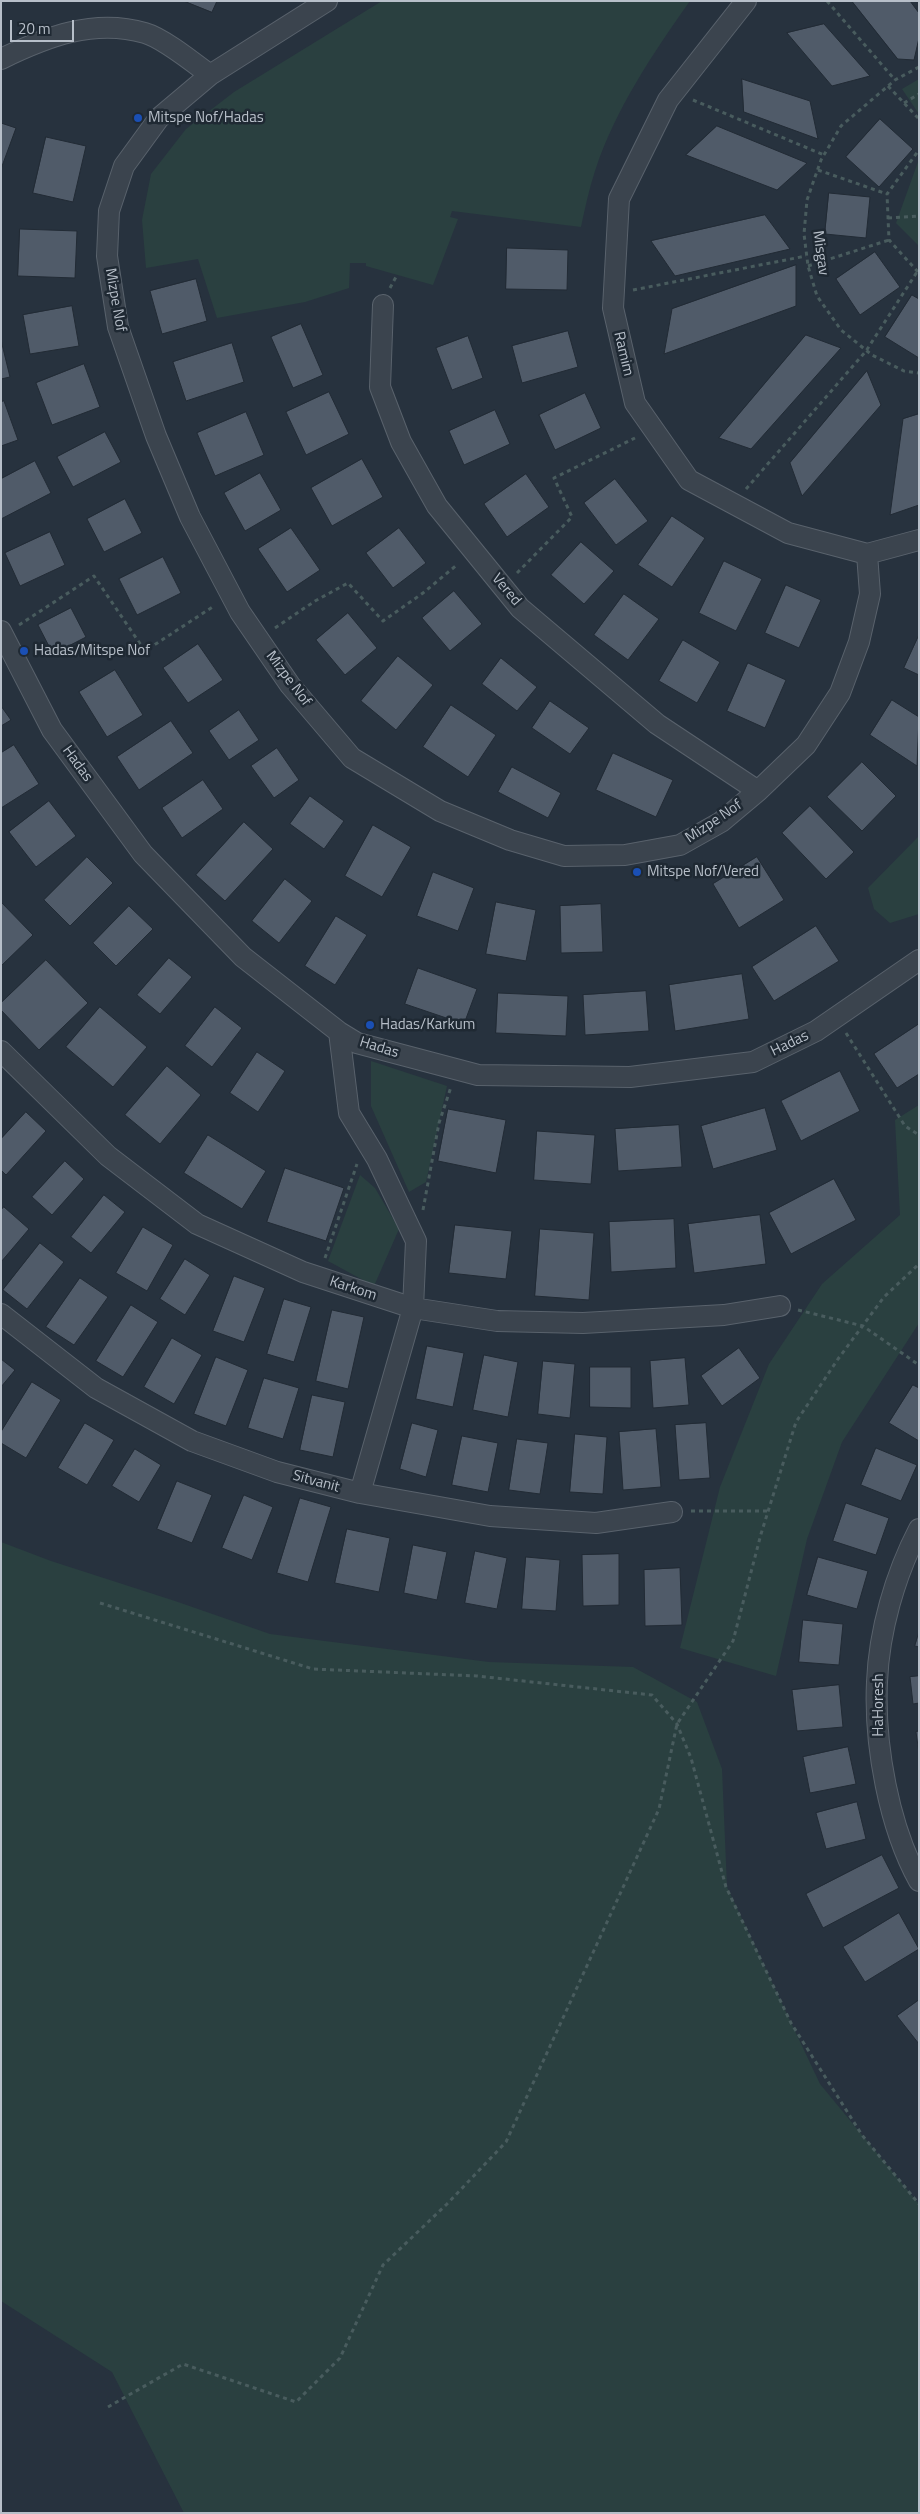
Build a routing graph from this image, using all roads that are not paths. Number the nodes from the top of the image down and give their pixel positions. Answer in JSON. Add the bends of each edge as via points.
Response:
{"nodes":[{"id":1,"x":327,"y":1,"type":"edge"},
{"id":2,"x":746,"y":1,"type":"edge"},
{"id":3,"x":1,"y":59,"type":"edge"},
{"id":4,"x":210,"y":75,"type":"junction"},
{"id":5,"x":383,"y":305,"type":"dead end"},
{"id":6,"x":919,"y":540,"type":"edge"},
{"id":7,"x":867,"y":554,"type":"junction"},
{"id":8,"x":2,"y":633,"type":"edge"},
{"id":9,"x":758,"y":791,"type":"junction"},
{"id":10,"x":919,"y":960,"type":"edge"},
{"id":11,"x":339,"y":1032,"type":"junction"},
{"id":12,"x":1,"y":1051,"type":"edge"},
{"id":13,"x":780,"y":1306,"type":"road end"},
{"id":14,"x":413,"y":1308,"type":"junction"},
{"id":15,"x":1,"y":1314,"type":"edge"},
{"id":16,"x":360,"y":1493,"type":"junction"},
{"id":17,"x":672,"y":1512,"type":"road end"},
{"id":18,"x":919,"y":1529,"type":"edge"},
{"id":19,"x":919,"y":1881,"type":"edge"}],
"edges":[{"from":1,"to":4,"type":"street","name":"Mizpe Nof"},
{"from":2,"to":7,"type":"street","name":"Ramim","via":[[674,92],[619,199],[613,308],[635,403],[689,480],[788,533]]},
{"from":3,"to":4,"type":"street","via":[[66,32],[105,28],[146,33]]},
{"from":4,"to":9,"type":"street","name":"Mizpe Nof","via":[[159,118],[124,166],[109,210],[107,256],[118,327],[156,436],[190,517],[231,594],[290,685],[352,758],[440,811],[564,856],[625,855],[680,845],[721,822]]},
{"from":5,"to":9,"type":"street","name":"Vered","via":[[380,387],[401,442],[437,506],[520,608],[657,724]]},
{"from":6,"to":7,"type":"street","name":"Ramim"},
{"from":7,"to":9,"type":"street","name":"Mizpe Nof","via":[[870,594],[859,642],[840,693],[806,745]]},
{"from":8,"to":11,"type":"street","name":"Hadas","via":[[52,730],[143,854],[243,957]]},
{"from":10,"to":11,"type":"street","name":"Hadas","via":[[816,1031],[753,1062],[630,1077],[478,1076],[358,1043]]},
{"from":11,"to":14,"type":"street","via":[[349,1113],[366,1140],[416,1241]]},
{"from":12,"to":14,"type":"street","name":"Karkom","via":[[108,1156],[197,1224],[318,1277]]},
{"from":13,"to":14,"type":"street","name":"Karkom","via":[[724,1315],[584,1322],[497,1321]]},
{"from":14,"to":16,"type":"street"},
{"from":15,"to":16,"type":"street","name":"Sitvanit","via":[[96,1388],[192,1441],[277,1472]]},
{"from":16,"to":17,"type":"street","name":"Sitvanit","via":[[490,1516],[596,1523]]},
{"from":18,"to":19,"type":"street","name":"HaHoresh","via":[[910,1545],[891,1601],[877,1682],[879,1744],[891,1810]]}]}
